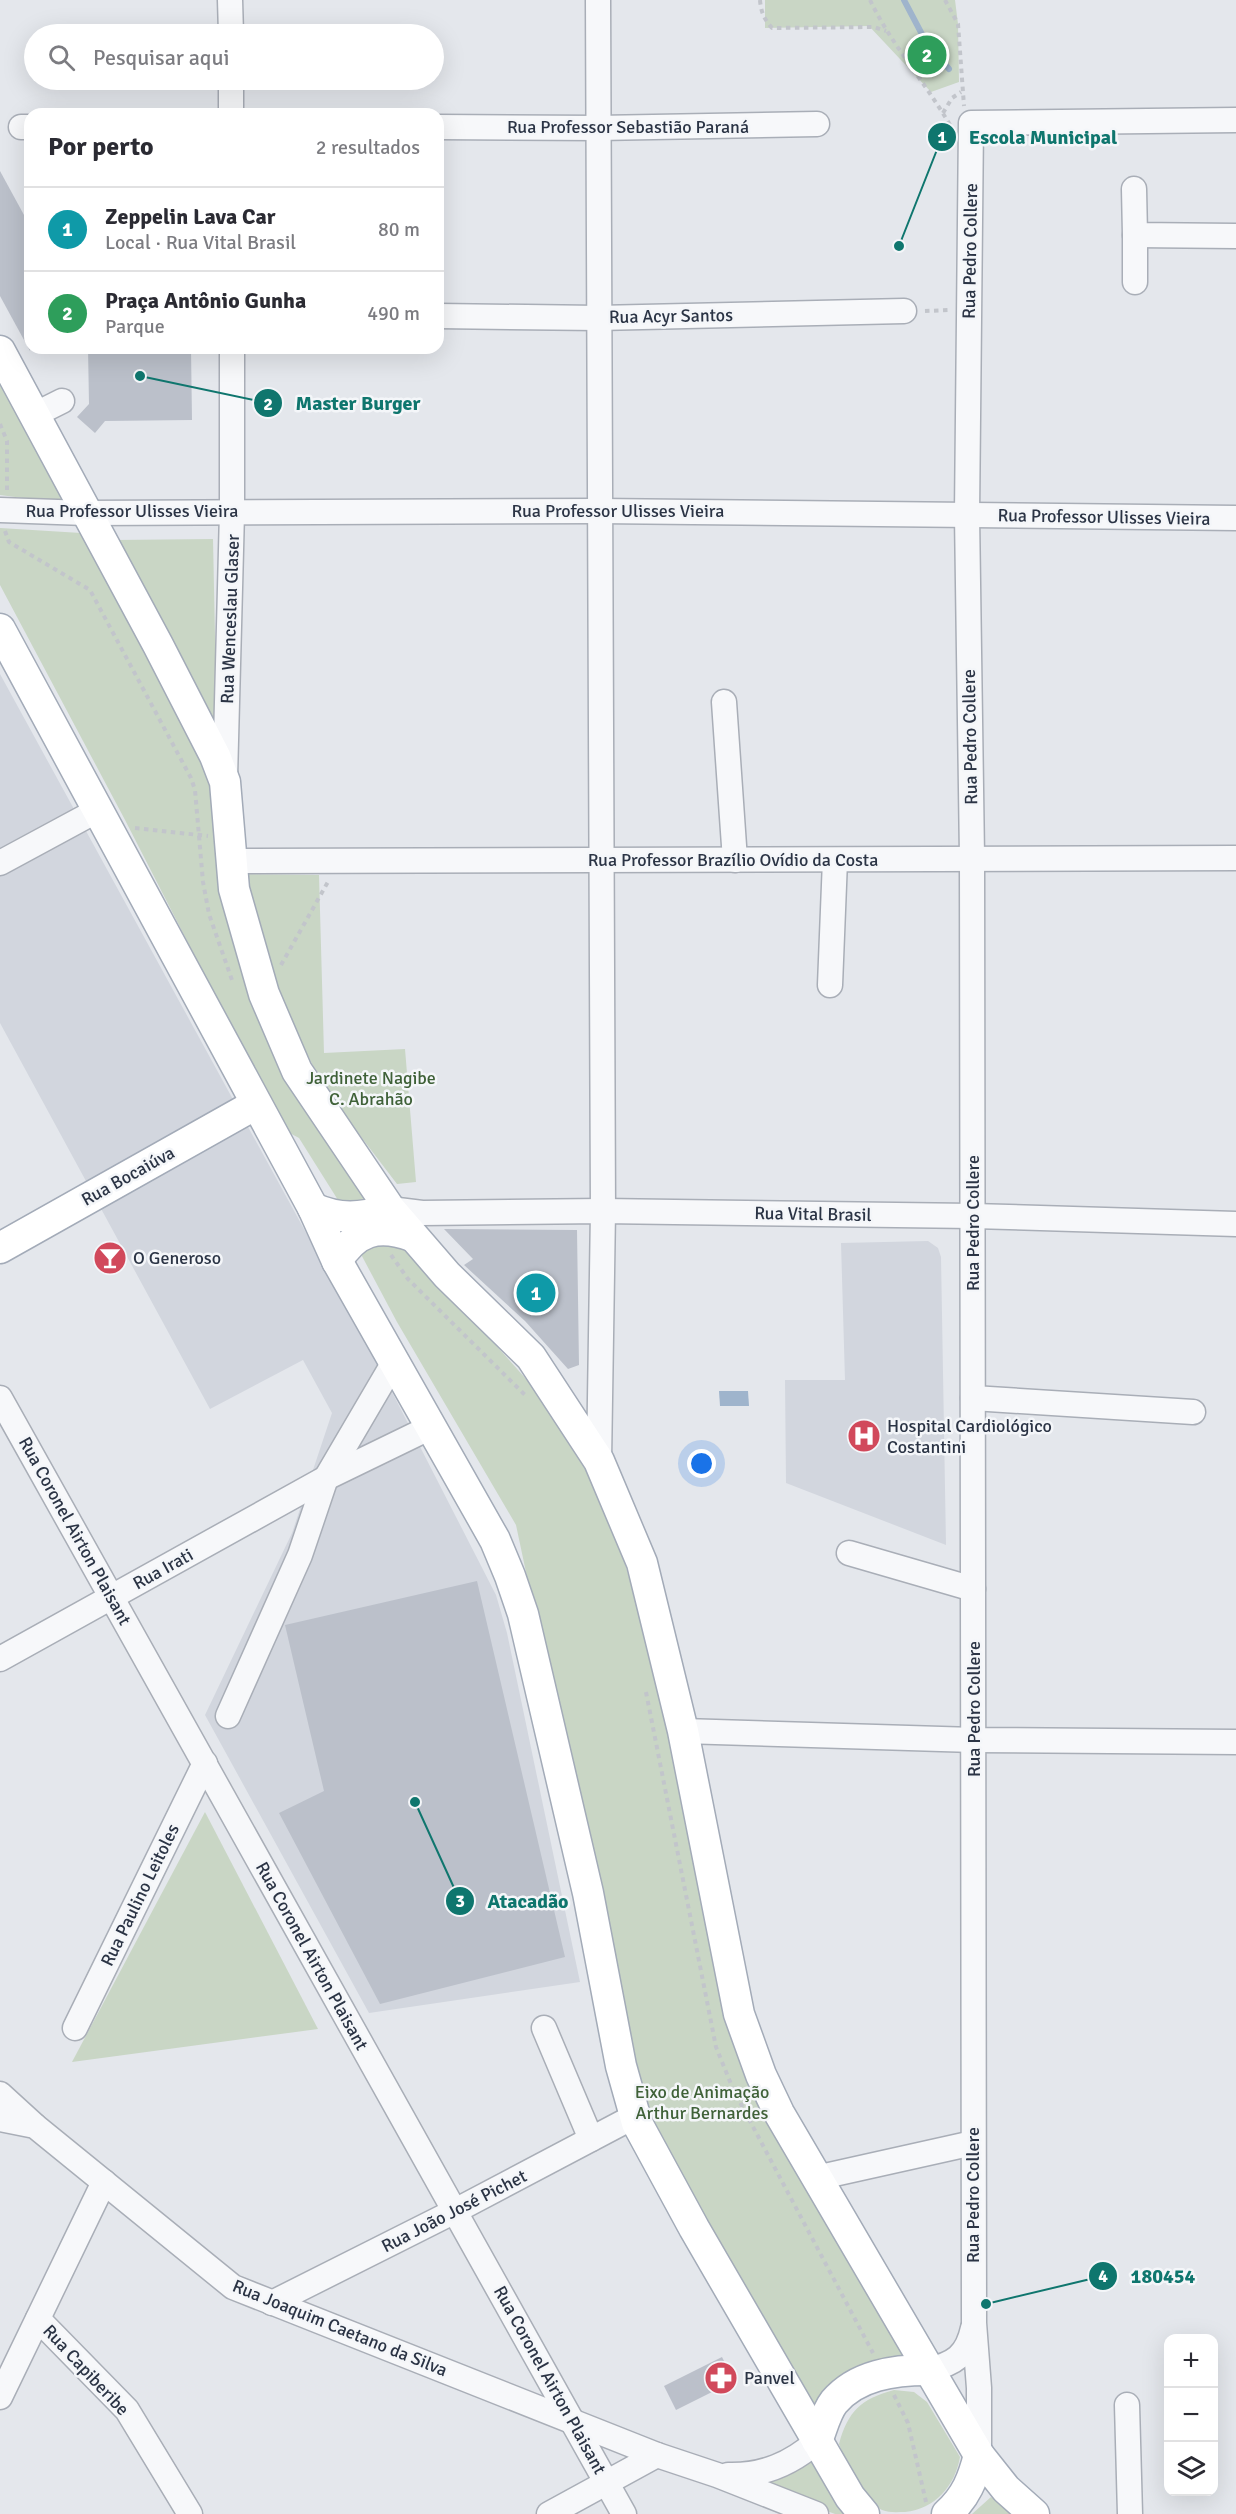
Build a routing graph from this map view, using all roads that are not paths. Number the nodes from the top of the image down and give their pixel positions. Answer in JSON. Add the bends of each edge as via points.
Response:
{"nodes":[{"id":1,"x":231,"y":0,"type":"edge"},
{"id":2,"x":598,"y":0,"type":"edge"},
{"id":3,"x":231,"y":24,"type":"edge"},
{"id":4,"x":231,"y":90,"type":"edge"},
{"id":5,"x":231,"y":108,"type":"edge"},
{"id":6,"x":1236,"y":120,"type":"edge"},
{"id":7,"x":817,"y":124,"type":"dead end"},
{"id":8,"x":444,"y":127,"type":"edge"},
{"id":9,"x":598,"y":128,"type":"junction"},
{"id":10,"x":1134,"y":189,"type":"dead end"},
{"id":11,"x":1135,"y":235,"type":"junction"},
{"id":12,"x":1236,"y":236,"type":"edge"},
{"id":13,"x":1135,"y":282,"type":"dead end"},
{"id":14,"x":904,"y":311,"type":"road end"},
{"id":15,"x":444,"y":316,"type":"edge"},
{"id":16,"x":598,"y":318,"type":"junction"},
{"id":17,"x":232,"y":354,"type":"edge"},
{"id":18,"x":4,"y":363,"type":"edge"},
{"id":19,"x":62,"y":400,"type":"dead end"},
{"id":20,"x":34,"y":415,"type":"junction"},
{"id":21,"x":599,"y":511,"type":"junction"},
{"id":22,"x":4,"y":512,"type":"edge"},
{"id":23,"x":232,"y":512,"type":"junction"},
{"id":24,"x":86,"y":513,"type":"junction"},
{"id":25,"x":967,"y":515,"type":"junction"},
{"id":26,"x":1236,"y":518,"type":"edge"},
{"id":27,"x":0,"y":629,"type":"edge"},
{"id":28,"x":724,"y":702,"type":"dead end"},
{"id":29,"x":225,"y":782,"type":"junction"},
{"id":30,"x":102,"y":817,"type":"junction"},
{"id":31,"x":230,"y":850,"type":"junction"},
{"id":32,"x":972,"y":857,"type":"junction"},
{"id":33,"x":1236,"y":858,"type":"edge"},
{"id":34,"x":735,"y":860,"type":"junction"},
{"id":35,"x":835,"y":860,"type":"junction"},
{"id":36,"x":601,"y":861,"type":"junction"},
{"id":37,"x":0,"y":863,"type":"edge"},
{"id":38,"x":830,"y":985,"type":"dead end"},
{"id":39,"x":256,"y":1104,"type":"junction"},
{"id":40,"x":313,"y":1208,"type":"junction"},
{"id":41,"x":390,"y":1209,"type":"junction"},
{"id":42,"x":603,"y":1211,"type":"junction"},
{"id":43,"x":973,"y":1216,"type":"junction"},
{"id":44,"x":1236,"y":1224,"type":"edge"},
{"id":45,"x":400,"y":1244,"type":"junction"},
{"id":46,"x":0,"y":1248,"type":"edge"},
{"id":47,"x":337,"y":1261,"type":"junction"},
{"id":48,"x":394,"y":1362,"type":"junction"},
{"id":49,"x":0,"y":1398,"type":"edge"},
{"id":50,"x":973,"y":1398,"type":"junction"},
{"id":51,"x":1193,"y":1412,"type":"dead end"},
{"id":52,"x":431,"y":1427,"type":"junction"},
{"id":53,"x":599,"y":1461,"type":"junction"},
{"id":54,"x":326,"y":1478,"type":"junction"},
{"id":55,"x":849,"y":1553,"type":"dead end"},
{"id":56,"x":973,"y":1589,"type":"junction"},
{"id":57,"x":113,"y":1597,"type":"junction"},
{"id":58,"x":0,"y":1659,"type":"edge"},
{"id":59,"x":228,"y":1716,"type":"dead end"},
{"id":60,"x":683,"y":1731,"type":"junction"},
{"id":61,"x":974,"y":1740,"type":"junction"},
{"id":62,"x":1236,"y":1742,"type":"edge"},
{"id":63,"x":205,"y":1763,"type":"junction"},
{"id":64,"x":75,"y":2028,"type":"dead end"},
{"id":65,"x":544,"y":2028,"type":"dead end"},
{"id":66,"x":0,"y":2094,"type":"edge"},
{"id":67,"x":635,"y":2116,"type":"junction"},
{"id":68,"x":0,"y":2119,"type":"edge"},
{"id":69,"x":35,"y":2126,"type":"junction"},
{"id":70,"x":591,"y":2139,"type":"junction"},
{"id":71,"x":973,"y":2143,"type":"junction"},
{"id":72,"x":816,"y":2178,"type":"junction"},
{"id":73,"x":104,"y":2182,"type":"junction"},
{"id":74,"x":455,"y":2211,"type":"junction"},
{"id":75,"x":272,"y":2303,"type":"junction"},
{"id":76,"x":38,"y":2319,"type":"junction"},
{"id":77,"x":974,"y":2323,"type":"junction"},
{"id":78,"x":928,"y":2370,"type":"junction"},
{"id":79,"x":0,"y":2397,"type":"edge"},
{"id":80,"x":1127,"y":2405,"type":"dead end"},
{"id":81,"x":573,"y":2422,"type":"junction"},
{"id":82,"x":817,"y":2440,"type":"junction"},
{"id":83,"x":657,"y":2455,"type":"junction"},
{"id":84,"x":979,"y":2455,"type":"junction"},
{"id":85,"x":717,"y":2475,"type":"junction"},
{"id":86,"x":607,"y":2481,"type":"junction"},
{"id":87,"x":938,"y":2511,"type":"edge"},
{"id":88,"x":190,"y":2514,"type":"edge"},
{"id":89,"x":549,"y":2514,"type":"edge"},
{"id":90,"x":624,"y":2514,"type":"edge"},
{"id":91,"x":816,"y":2514,"type":"edge"},
{"id":92,"x":864,"y":2514,"type":"edge"},
{"id":93,"x":1034,"y":2514,"type":"edge"},
{"id":94,"x":1130,"y":2514,"type":"edge"}],
"edges":[{"from":1,"to":3,"type":"street"},
{"from":2,"to":9,"type":"street"},
{"from":4,"to":5,"type":"street"},
{"from":6,"to":25,"type":"street","name":"Rua Pedro Collere","via":[[971,123]]},
{"from":7,"to":9,"type":"street","name":"Rua Professor Sebastião Paraná"},
{"from":8,"to":9,"type":"street","name":"Rua Professor Sebastião Paraná"},
{"from":9,"to":16,"type":"street"},
{"from":10,"to":11,"type":"street"},
{"from":11,"to":12,"type":"street"},
{"from":11,"to":13,"type":"street"},
{"from":14,"to":16,"type":"street","name":"Rua Acyr Santos"},
{"from":15,"to":16,"type":"street","name":"Rua Acyr Santos"},
{"from":16,"to":21,"type":"street"},
{"from":17,"to":23,"type":"street","name":"Rua Wenceslau Glaser"},
{"from":18,"to":20,"type":"main road"},
{"from":19,"to":20,"type":"street"},
{"from":20,"to":24,"type":"main road"},
{"from":21,"to":23,"type":"street","name":"Rua Professor Ulisses Vieira"},
{"from":21,"to":25,"type":"street","name":"Rua Professor Ulisses Vieira"},
{"from":21,"to":36,"type":"street"},
{"from":22,"to":24,"type":"street","name":"Rua Professor Ulisses Vieira"},
{"from":23,"to":24,"type":"street","name":"Rua Professor Ulisses Vieira"},
{"from":23,"to":29,"type":"street","name":"Rua Wenceslau Glaser"},
{"from":24,"to":29,"type":"main road","via":[[158,645]]},
{"from":25,"to":26,"type":"street","name":"Rua Professor Ulisses Vieira"},
{"from":25,"to":32,"type":"street","name":"Rua Pedro Collere"},
{"from":27,"to":30,"type":"main road"},
{"from":28,"to":34,"type":"street"},
{"from":29,"to":31,"type":"main road"},
{"from":30,"to":37,"type":"street"},
{"from":30,"to":39,"type":"main road"},
{"from":31,"to":36,"type":"street","name":"Rua Professor Brazílio Ovídio da Costa","via":[[340,861]]},
{"from":31,"to":41,"type":"main road","via":[[234,889],[264,994],[297,1071]]},
{"from":32,"to":33,"type":"street","name":"Rua Professor Brazílio Ovídio da Costa"},
{"from":32,"to":35,"type":"street","name":"Rua Professor Brazílio Ovídio da Costa"},
{"from":32,"to":43,"type":"street","name":"Rua Pedro Collere"},
{"from":34,"to":35,"type":"street","name":"Rua Professor Brazílio Ovídio da Costa"},
{"from":34,"to":36,"type":"street","name":"Rua Professor Brazílio Ovídio da Costa"},
{"from":35,"to":38,"type":"street"},
{"from":36,"to":42,"type":"street"},
{"from":39,"to":40,"type":"main road"},
{"from":39,"to":46,"type":"main road","name":"Rua Bocaiúva"},
{"from":40,"to":41,"type":"main road","via":[[348,1218]]},
{"from":40,"to":47,"type":"main road"},
{"from":41,"to":42,"type":"street","name":"Rua Vital Brasil","via":[[422,1213]]},
{"from":41,"to":45,"type":"main road"},
{"from":42,"to":43,"type":"street","name":"Rua Vital Brasil"},
{"from":42,"to":53,"type":"street"},
{"from":43,"to":44,"type":"street","name":"Rua Vital Brasil"},
{"from":43,"to":50,"type":"street","name":"Rua Pedro Collere"},
{"from":45,"to":47,"type":"main road","via":[[394,1230],[375,1230],[359,1236]]},
{"from":45,"to":53,"type":"main road","via":[[447,1275],[531,1357]]},
{"from":47,"to":48,"type":"main road"},
{"from":48,"to":52,"type":"main road"},
{"from":48,"to":54,"type":"street"},
{"from":49,"to":57,"type":"street","name":"Rua Coronel Airton Plaisant"},
{"from":50,"to":51,"type":"street"},
{"from":50,"to":56,"type":"street","name":"Rua Pedro Collere"},
{"from":52,"to":54,"type":"street","name":"Rua Irati"},
{"from":52,"to":67,"type":"main road","via":[[495,1540],[523,1614]]},
{"from":53,"to":60,"type":"main road","via":[[642,1563]]},
{"from":54,"to":57,"type":"street","name":"Rua Irati"},
{"from":54,"to":59,"type":"street","via":[[300,1555]]},
{"from":55,"to":56,"type":"street"},
{"from":56,"to":61,"type":"street","name":"Rua Pedro Collere"},
{"from":57,"to":58,"type":"street","name":"Rua Irati"},
{"from":57,"to":63,"type":"street","name":"Rua Coronel Airton Plaisant"},
{"from":60,"to":61,"type":"street"},
{"from":60,"to":72,"type":"main road","via":[[739,2014],[779,2114]]},
{"from":61,"to":62,"type":"street"},
{"from":61,"to":71,"type":"street","name":"Rua Pedro Collere"},
{"from":63,"to":64,"type":"street","name":"Rua Paulino Leitoles"},
{"from":63,"to":74,"type":"street","name":"Rua Coronel Airton Plaisant"},
{"from":65,"to":70,"type":"street"},
{"from":66,"to":69,"type":"street"},
{"from":67,"to":70,"type":"street","name":"Rua João José Pichet"},
{"from":67,"to":82,"type":"main road","via":[[694,2228]]},
{"from":68,"to":69,"type":"street","name":"Rua Joaquim Caetano da Silva"},
{"from":69,"to":73,"type":"street","name":"Rua Joaquim Caetano da Silva"},
{"from":70,"to":74,"type":"street","name":"Rua João José Pichet"},
{"from":71,"to":72,"type":"street"},
{"from":71,"to":77,"type":"street","name":"Rua Pedro Collere"},
{"from":72,"to":78,"type":"main road"},
{"from":73,"to":75,"type":"street","name":"Rua Joaquim Caetano da Silva","via":[[233,2288]]},
{"from":73,"to":76,"type":"street"},
{"from":74,"to":75,"type":"street","name":"Rua João José Pichet"},
{"from":74,"to":81,"type":"street","name":"Rua Coronel Airton Plaisant"},
{"from":75,"to":81,"type":"street","name":"Rua Joaquim Caetano da Silva"},
{"from":76,"to":79,"type":"street"},
{"from":76,"to":88,"type":"street","name":"Rua Capiberibe","via":[[127,2410]]},
{"from":77,"to":78,"type":"street","name":"Rua Pedro Collere","via":[[961,2356],[947,2366]]},
{"from":77,"to":84,"type":"street","name":"Rua Pedro Collere"},
{"from":78,"to":82,"type":"main road","via":[[884,2374],[852,2386],[833,2404]]},
{"from":78,"to":84,"type":"main road"},
{"from":80,"to":94,"type":"street"},
{"from":81,"to":83,"type":"street","name":"Rua Joaquim Caetano da Silva"},
{"from":81,"to":86,"type":"street","name":"Rua Coronel Airton Plaisant"},
{"from":82,"to":85,"type":"street","name":"Rua Joaquim Caetano da Silva","via":[[781,2467],[749,2476]]},
{"from":82,"to":92,"type":"main road"},
{"from":83,"to":85,"type":"street","name":"Rua Joaquim Caetano da Silva"},
{"from":83,"to":86,"type":"street"},
{"from":84,"to":87,"type":"main road","via":[[960,2502]]},
{"from":84,"to":93,"type":"main road","via":[[1006,2489]]},
{"from":85,"to":91,"type":"street","name":"Rua Joaquim Caetano da Silva"},
{"from":86,"to":89,"type":"street"},
{"from":86,"to":90,"type":"street","name":"Rua Coronel Airton Plaisant"}]}
